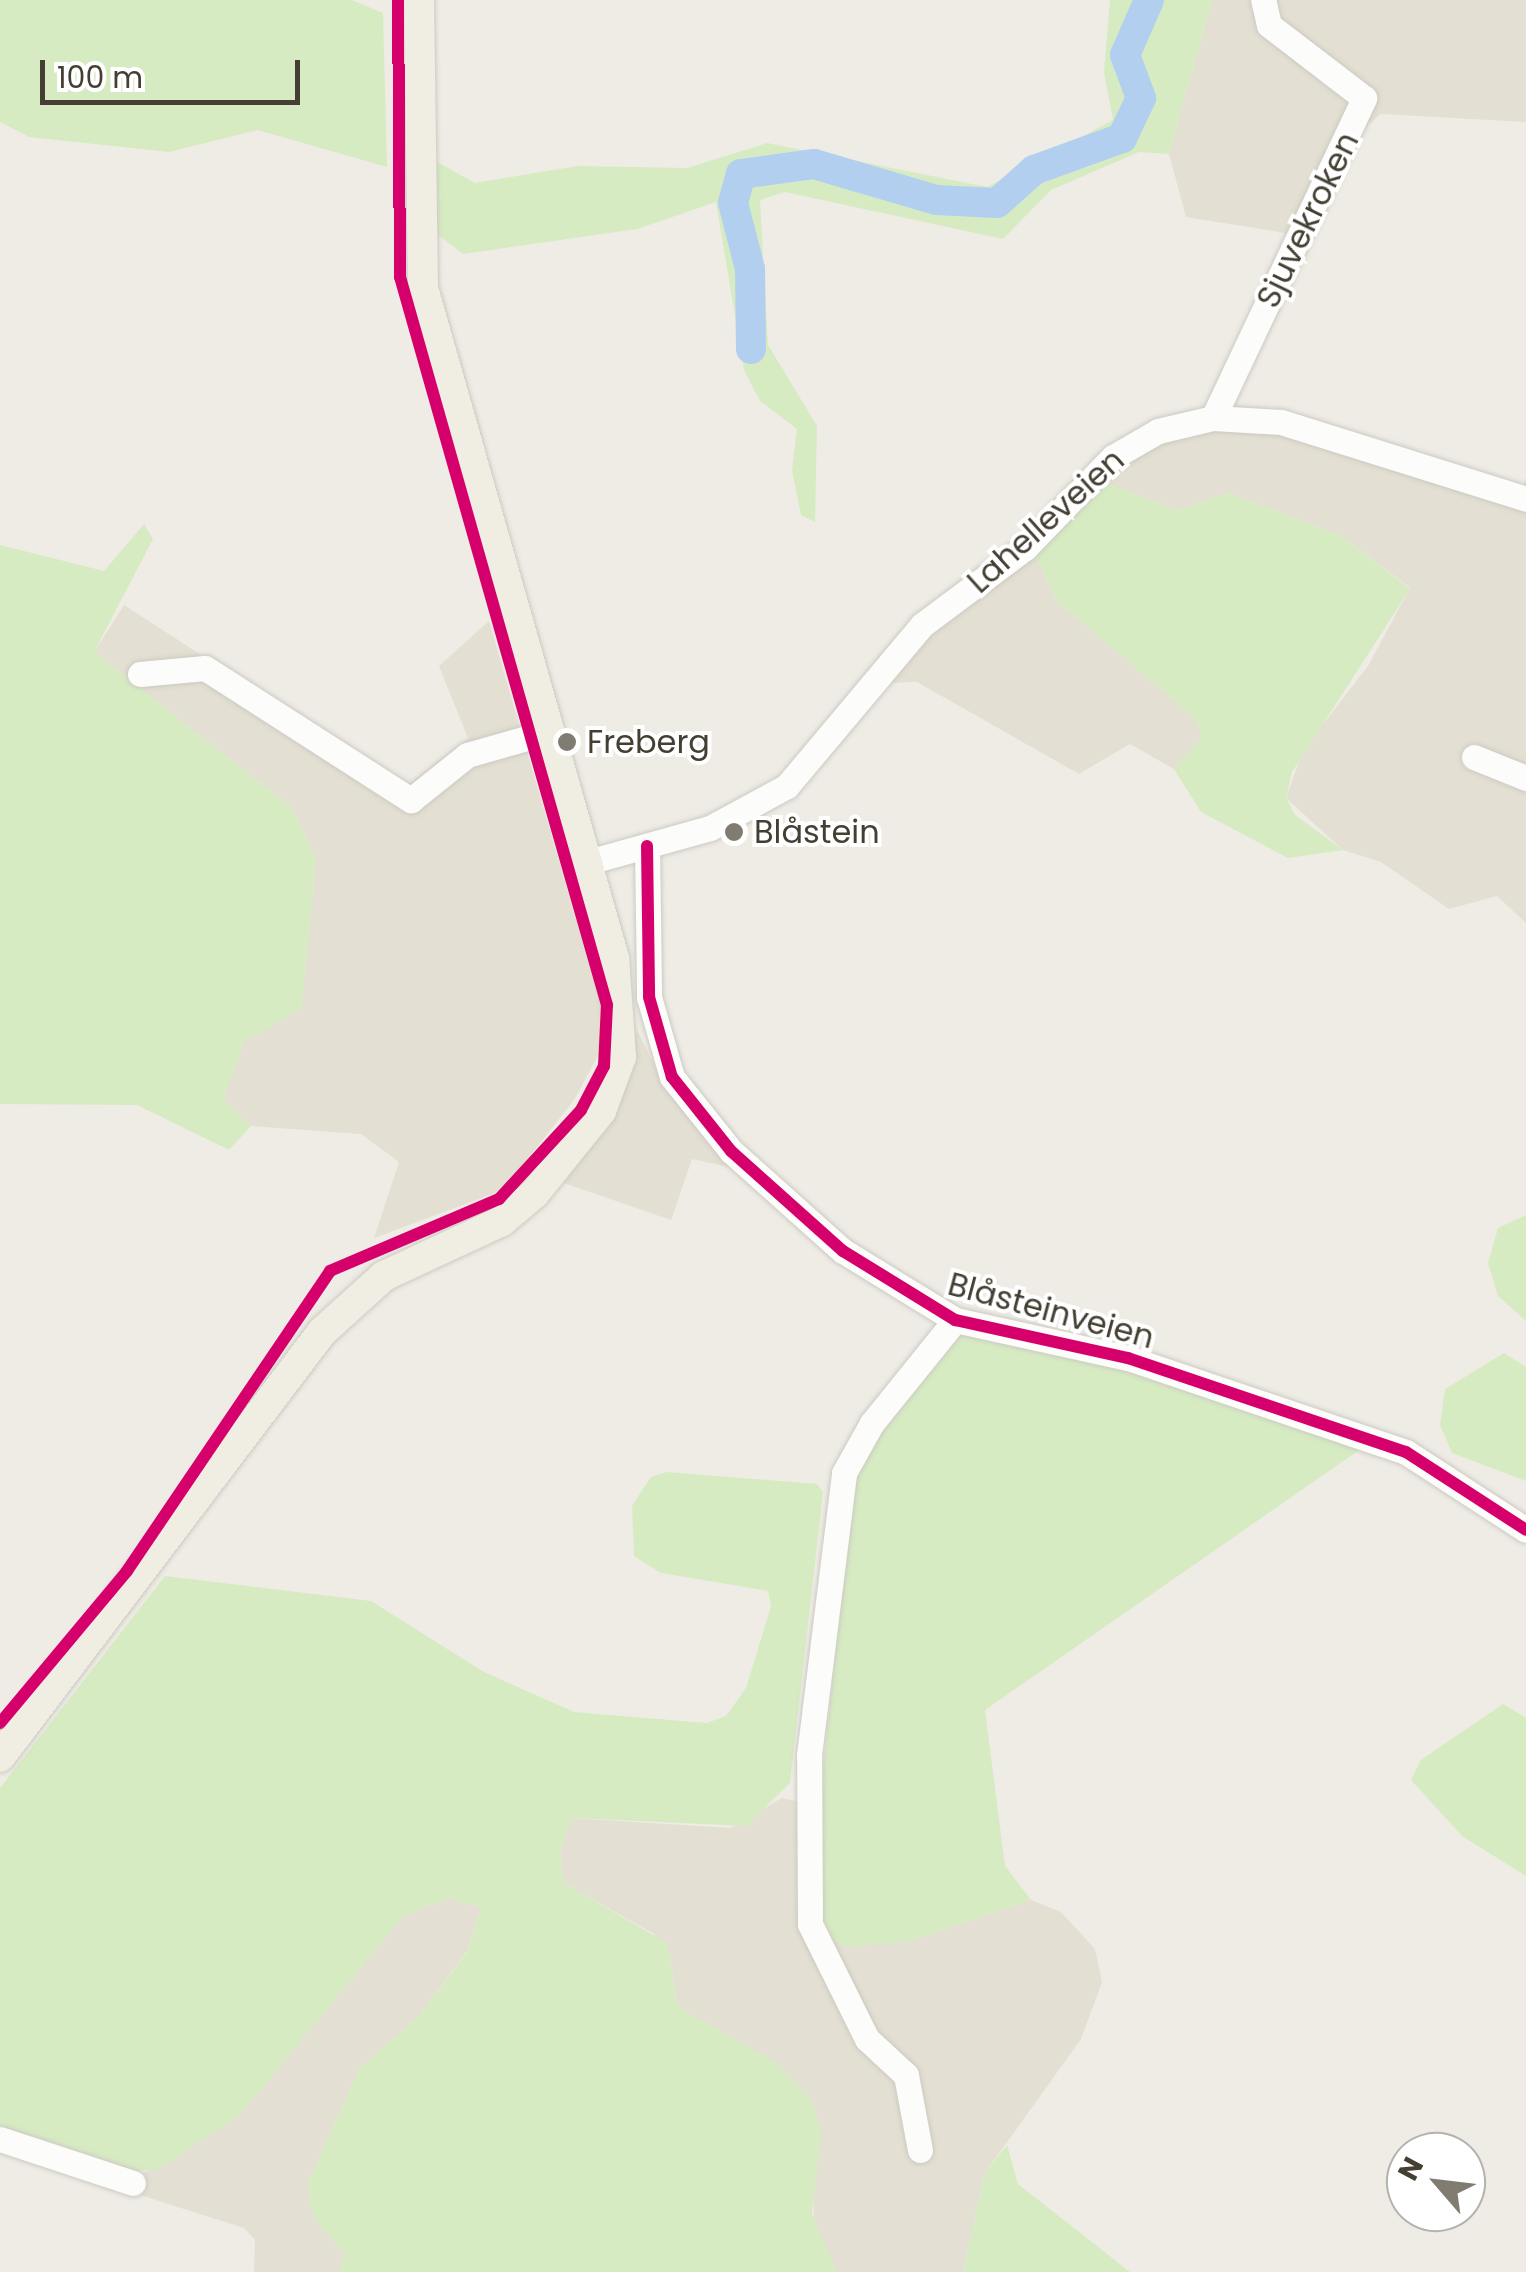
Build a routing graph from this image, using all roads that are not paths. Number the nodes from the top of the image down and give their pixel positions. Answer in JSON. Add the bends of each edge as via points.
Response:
{"nodes":[{"id":1,"x":419,"y":0,"type":"edge"},
{"id":2,"x":1263,"y":0,"type":"edge"},
{"id":3,"x":1213,"y":418,"type":"junction"},
{"id":4,"x":1526,"y":499,"type":"edge"},
{"id":5,"x":140,"y":674,"type":"dead end"},
{"id":6,"x":548,"y":732,"type":"junction"},
{"id":7,"x":1474,"y":757,"type":"dead end"},
{"id":8,"x":1526,"y":778,"type":"edge"},
{"id":9,"x":648,"y":846,"type":"junction"},
{"id":10,"x":588,"y":862,"type":"junction"},
{"id":11,"x":956,"y":1320,"type":"junction"},
{"id":12,"x":1526,"y":1530,"type":"edge"},
{"id":13,"x":0,"y":1757,"type":"edge"},
{"id":14,"x":0,"y":2139,"type":"edge"},
{"id":15,"x":920,"y":2150,"type":"dead end"},
{"id":16,"x":133,"y":2183,"type":"dead end"}],
"edges":[{"from":1,"to":6,"type":"main road","via":[[423,288]]},
{"from":2,"to":3,"type":"street","name":"Sjuvekroken","via":[[1269,25],[1364,98]]},
{"from":3,"to":4,"type":"street","name":"Lahelleveien","via":[[1281,422]]},
{"from":3,"to":9,"type":"street","name":"Lahelleveien","via":[[1158,430],[1114,457],[1024,548],[886,660],[787,786],[710,828]]},
{"from":5,"to":6,"type":"street","via":[[205,668],[411,800],[466,755]]},
{"from":6,"to":10,"type":"main road"},
{"from":7,"to":8,"type":"street"},
{"from":9,"to":10,"type":"street","name":"Lahelleveien"},
{"from":9,"to":11,"type":"street","name":"Blåsteinveien","via":[[649,997],[679,1087],[731,1151],[842,1251]]},
{"from":10,"to":13,"type":"main road","via":[[624,1024],[618,1070],[595,1121],[514,1212],[384,1276],[338,1315]]},
{"from":11,"to":12,"type":"street","name":"Blåsteinveien","via":[[1128,1358],[1406,1452]]},
{"from":11,"to":15,"type":"street","name":"Blåsteinveien","via":[[872,1423],[844,1473],[809,1755],[810,1924],[867,2039],[906,2076]]},
{"from":14,"to":16,"type":"street"}]}
